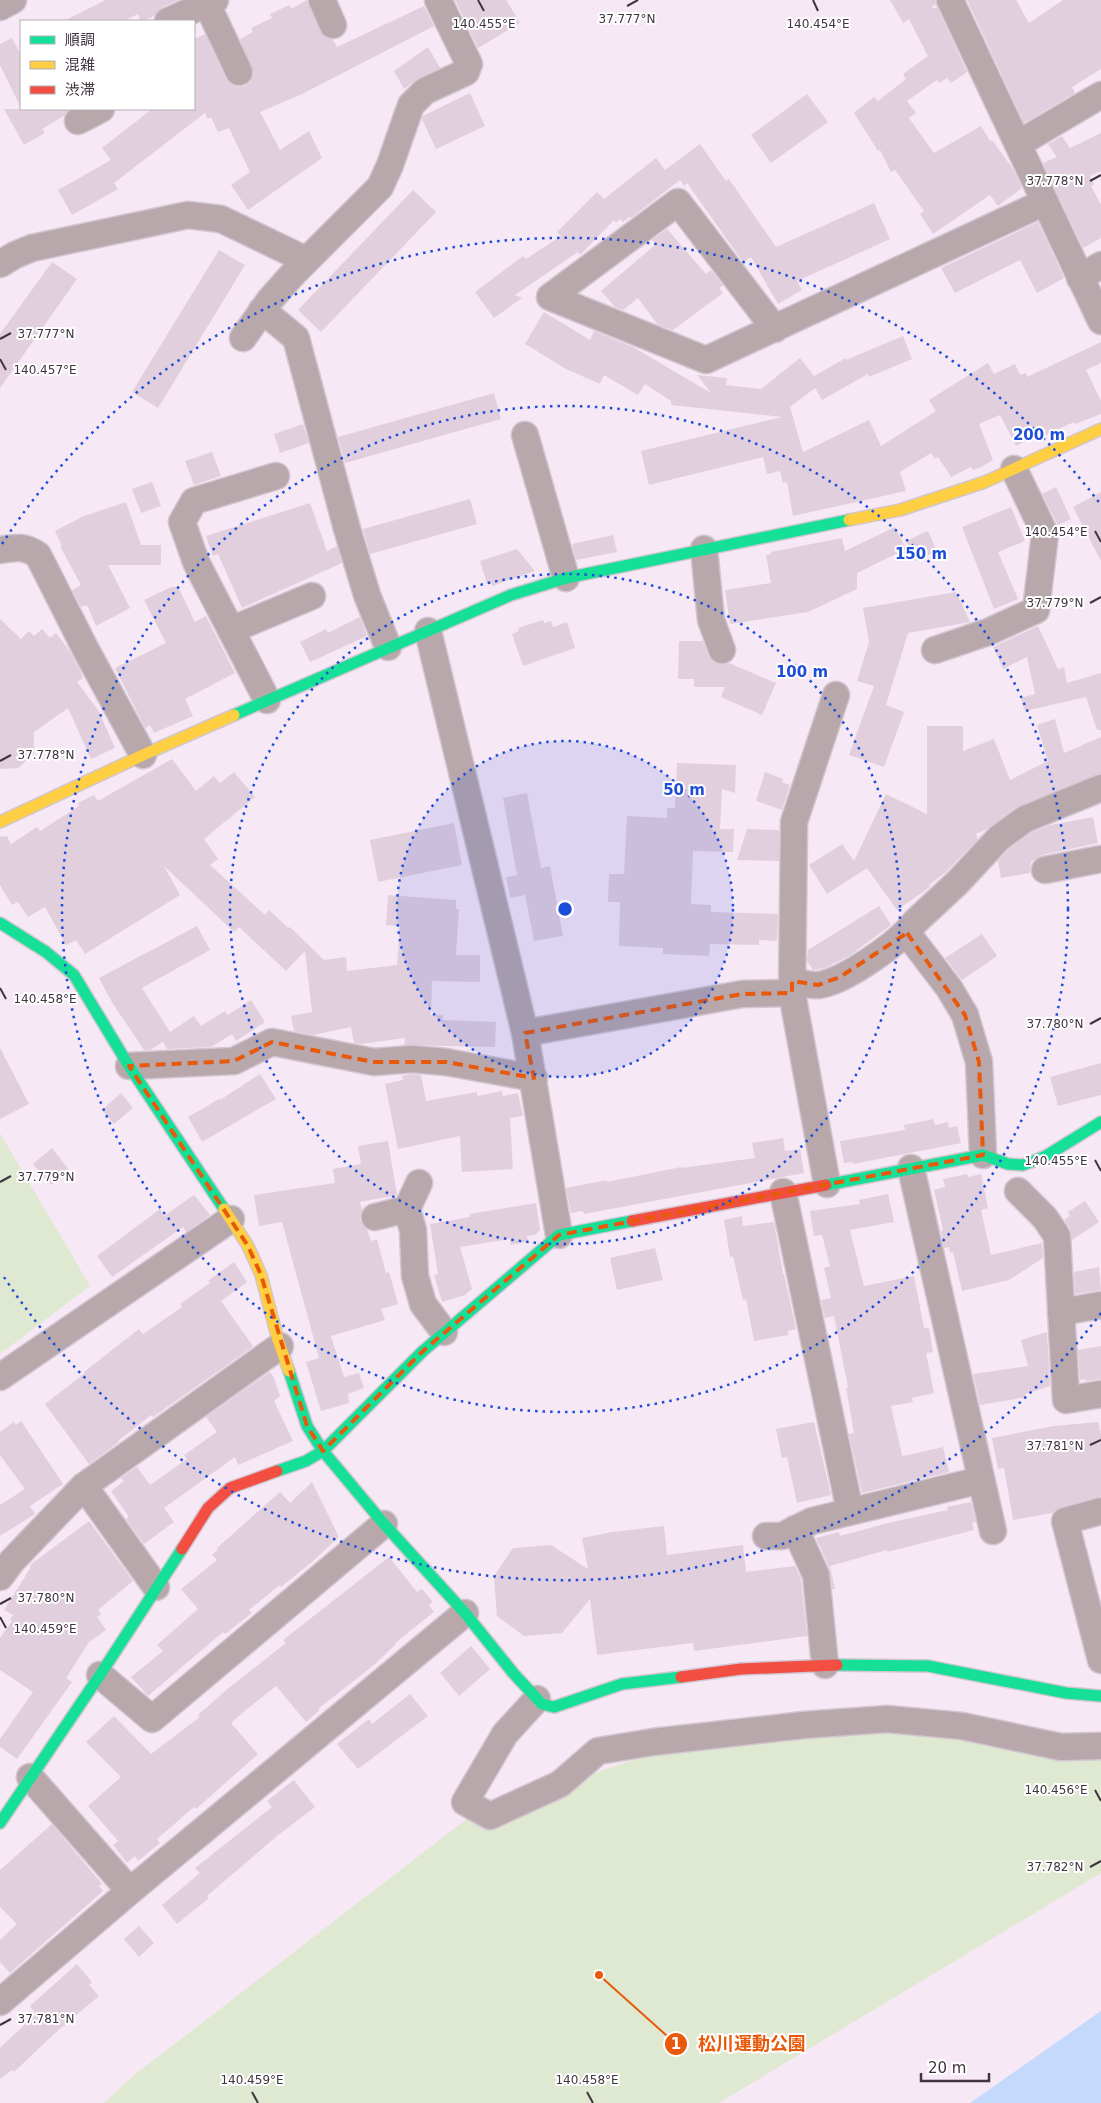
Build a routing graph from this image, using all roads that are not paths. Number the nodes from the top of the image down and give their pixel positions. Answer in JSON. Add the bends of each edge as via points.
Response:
{"nodes":[{"id":1,"x":13,"y":0,"type":"edge"},
{"id":2,"x":322,"y":0,"type":"edge"},
{"id":3,"x":438,"y":0,"type":"edge"},
{"id":4,"x":950,"y":0,"type":"edge"},
{"id":5,"x":211,"y":2,"type":"edge"},
{"id":6,"x":0,"y":7,"type":"edge"},
{"id":7,"x":170,"y":20,"type":"edge"},
{"id":8,"x":333,"y":25,"type":"dead end"},
{"id":9,"x":239,"y":72,"type":"dead end"},
{"id":10,"x":1101,"y":95,"type":"edge"},
{"id":11,"x":99,"y":110,"type":"edge"},
{"id":12,"x":78,"y":121,"type":"dead end"},
{"id":13,"x":1018,"y":144,"type":"junction"},
{"id":14,"x":1045,"y":202,"type":"junction"},
{"id":15,"x":306,"y":260,"type":"junction"},
{"id":16,"x":0,"y":264,"type":"edge"},
{"id":17,"x":1091,"y":272,"type":"edge"},
{"id":18,"x":262,"y":310,"type":"junction"},
{"id":19,"x":1101,"y":321,"type":"edge"},
{"id":20,"x":776,"y":329,"type":"junction"},
{"id":21,"x":242,"y":338,"type":"dead end"},
{"id":22,"x":1101,"y":429,"type":"edge"},
{"id":23,"x":525,"y":435,"type":"dead end"},
{"id":24,"x":1014,"y":468,"type":"junction"},
{"id":25,"x":276,"y":476,"type":"dead end"},
{"id":26,"x":704,"y":549,"type":"junction"},
{"id":27,"x":0,"y":550,"type":"edge"},
{"id":28,"x":566,"y":578,"type":"junction"},
{"id":29,"x":312,"y":596,"type":"dead end"},
{"id":30,"x":231,"y":630,"type":"junction"},
{"id":31,"x":428,"y":631,"type":"junction"},
{"id":32,"x":388,"y":647,"type":"junction"},
{"id":33,"x":722,"y":650,"type":"dead end"},
{"id":34,"x":935,"y":650,"type":"dead end"},
{"id":35,"x":836,"y":695,"type":"dead end"},
{"id":36,"x":267,"y":700,"type":"junction"},
{"id":37,"x":143,"y":755,"type":"junction"},
{"id":38,"x":1101,"y":788,"type":"edge"},
{"id":39,"x":0,"y":822,"type":"edge"},
{"id":40,"x":1101,"y":859,"type":"edge"},
{"id":41,"x":1045,"y":870,"type":"dead end"},
{"id":42,"x":0,"y":923,"type":"edge"},
{"id":43,"x":906,"y":933,"type":"junction"},
{"id":44,"x":792,"y":987,"type":"junction"},
{"id":45,"x":525,"y":1033,"type":"junction"},
{"id":46,"x":129,"y":1066,"type":"junction"},
{"id":47,"x":534,"y":1078,"type":"junction"},
{"id":48,"x":1101,"y":1122,"type":"edge"},
{"id":49,"x":983,"y":1155,"type":"junction"},
{"id":50,"x":911,"y":1168,"type":"junction"},
{"id":51,"x":419,"y":1183,"type":"dead end"},
{"id":52,"x":827,"y":1184,"type":"junction"},
{"id":53,"x":783,"y":1192,"type":"junction"},
{"id":54,"x":1018,"y":1192,"type":"dead end"},
{"id":55,"x":407,"y":1209,"type":"junction"},
{"id":56,"x":375,"y":1217,"type":"dead end"},
{"id":57,"x":231,"y":1219,"type":"junction"},
{"id":58,"x":559,"y":1235,"type":"junction"},
{"id":59,"x":1101,"y":1305,"type":"edge"},
{"id":60,"x":1061,"y":1312,"type":"junction"},
{"id":61,"x":444,"y":1332,"type":"junction"},
{"id":62,"x":280,"y":1346,"type":"junction"},
{"id":63,"x":0,"y":1377,"type":"edge"},
{"id":64,"x":1101,"y":1394,"type":"edge"},
{"id":65,"x":323,"y":1451,"type":"junction"},
{"id":66,"x":981,"y":1480,"type":"junction"},
{"id":67,"x":84,"y":1486,"type":"junction"},
{"id":68,"x":850,"y":1511,"type":"junction"},
{"id":69,"x":1101,"y":1511,"type":"edge"},
{"id":70,"x":384,"y":1524,"type":"junction"},
{"id":71,"x":796,"y":1529,"type":"junction"},
{"id":72,"x":993,"y":1531,"type":"dead end"},
{"id":73,"x":766,"y":1536,"type":"dead end"},
{"id":74,"x":0,"y":1578,"type":"edge"},
{"id":75,"x":156,"y":1587,"type":"junction"},
{"id":76,"x":464,"y":1613,"type":"junction"},
{"id":77,"x":1101,"y":1660,"type":"edge"},
{"id":78,"x":825,"y":1664,"type":"junction"},
{"id":79,"x":100,"y":1675,"type":"junction"},
{"id":80,"x":1101,"y":1696,"type":"edge"},
{"id":81,"x":537,"y":1699,"type":"junction"},
{"id":82,"x":1101,"y":1746,"type":"edge"},
{"id":83,"x":30,"y":1777,"type":"junction"},
{"id":84,"x":0,"y":1823,"type":"edge"},
{"id":85,"x":130,"y":1892,"type":"junction"},
{"id":86,"x":0,"y":2002,"type":"edge"}],
"edges":[{"from":1,"to":6,"type":"street"},
{"from":2,"to":8,"type":"street"},
{"from":3,"to":15,"type":"street","via":[[469,64],[466,72],[425,92],[411,105],[380,187]]},
{"from":4,"to":13,"type":"street"},
{"from":5,"to":7,"type":"street"},
{"from":5,"to":9,"type":"street"},
{"from":10,"to":13,"type":"street"},
{"from":11,"to":12,"type":"street"},
{"from":13,"to":14,"type":"street"},
{"from":14,"to":17,"type":"street"},
{"from":14,"to":20,"type":"street"},
{"from":15,"to":16,"type":"street","via":[[220,220],[188,215],[32,248]]},
{"from":15,"to":18,"type":"street"},
{"from":17,"to":19,"type":"street"},
{"from":18,"to":21,"type":"street"},
{"from":18,"to":32,"type":"street","via":[[296,338],[347,529]]},
{"from":20,"to":20,"type":"street","via":[[706,360],[550,297],[678,202]]},
{"from":22,"to":24,"type":"street"},
{"from":23,"to":28,"type":"street"},
{"from":24,"to":26,"type":"street","via":[[985,482],[900,510]]},
{"from":24,"to":34,"type":"street","via":[[1045,534],[1036,610],[988,632]]},
{"from":25,"to":30,"type":"street","via":[[194,501],[182,522],[196,562]]},
{"from":26,"to":28,"type":"street"},
{"from":26,"to":33,"type":"street","via":[[712,620]]},
{"from":27,"to":37,"type":"street","via":[[18,546],[38,555]]},
{"from":28,"to":31,"type":"street","via":[[511,595]]},
{"from":29,"to":30,"type":"street"},
{"from":30,"to":36,"type":"street"},
{"from":31,"to":32,"type":"street"},
{"from":31,"to":45,"type":"street"},
{"from":32,"to":36,"type":"street"},
{"from":35,"to":44,"type":"street","via":[[794,822]]},
{"from":36,"to":37,"type":"street"},
{"from":37,"to":39,"type":"street"},
{"from":38,"to":43,"type":"street","via":[[1025,819],[999,838],[981,860]]},
{"from":40,"to":41,"type":"street"},
{"from":42,"to":46,"type":"street","via":[[46,952],[74,976]]},
{"from":43,"to":44,"type":"street","via":[[840,977],[818,985]]},
{"from":43,"to":49,"type":"street","via":[[949,988],[965,1015],[979,1062]]},
{"from":44,"to":45,"type":"street"},
{"from":44,"to":52,"type":"street"},
{"from":45,"to":47,"type":"street"},
{"from":46,"to":47,"type":"street","via":[[234,1061],[272,1042],[374,1062],[412,1059],[446,1062]]},
{"from":46,"to":57,"type":"street"},
{"from":47,"to":58,"type":"street"},
{"from":48,"to":49,"type":"street","via":[[1054,1153],[1028,1163],[1013,1165]]},
{"from":49,"to":50,"type":"street"},
{"from":50,"to":52,"type":"street"},
{"from":50,"to":66,"type":"street"},
{"from":51,"to":55,"type":"street"},
{"from":52,"to":53,"type":"street"},
{"from":53,"to":58,"type":"street"},
{"from":53,"to":68,"type":"street"},
{"from":54,"to":60,"type":"street","via":[[1045,1218],[1057,1236]]},
{"from":55,"to":56,"type":"street"},
{"from":55,"to":61,"type":"street","via":[[414,1230],[416,1276],[423,1304]]},
{"from":57,"to":62,"type":"street","via":[[261,1275]]},
{"from":57,"to":63,"type":"street"},
{"from":58,"to":61,"type":"street"},
{"from":59,"to":60,"type":"street"},
{"from":60,"to":64,"type":"street","via":[[1066,1400]]},
{"from":61,"to":65,"type":"street"},
{"from":62,"to":65,"type":"street","via":[[307,1426]]},
{"from":62,"to":67,"type":"street"},
{"from":65,"to":70,"type":"street"},
{"from":65,"to":75,"type":"street","via":[[306,1461],[230,1488],[208,1508]]},
{"from":66,"to":68,"type":"street"},
{"from":66,"to":72,"type":"street"},
{"from":67,"to":74,"type":"street","via":[[12,1561]]},
{"from":67,"to":75,"type":"street"},
{"from":68,"to":71,"type":"street","via":[[812,1521]]},
{"from":69,"to":77,"type":"street","via":[[1065,1520]]},
{"from":70,"to":76,"type":"street"},
{"from":70,"to":79,"type":"street","via":[[152,1718]]},
{"from":71,"to":73,"type":"street","via":[[782,1536]]},
{"from":71,"to":78,"type":"street","via":[[816,1575]]},
{"from":75,"to":79,"type":"street"},
{"from":76,"to":81,"type":"street"},
{"from":76,"to":85,"type":"street"},
{"from":78,"to":80,"type":"street","via":[[928,1666],[1066,1693]]},
{"from":78,"to":81,"type":"street","via":[[741,1669],[622,1684],[554,1707]]},
{"from":79,"to":83,"type":"street"},
{"from":81,"to":82,"type":"street","via":[[504,1734],[465,1802],[490,1816],[560,1784],[598,1751],[804,1724],[887,1719],[962,1726],[1061,1747]]},
{"from":83,"to":84,"type":"street"},
{"from":83,"to":85,"type":"street"},
{"from":85,"to":86,"type":"street"}]}
